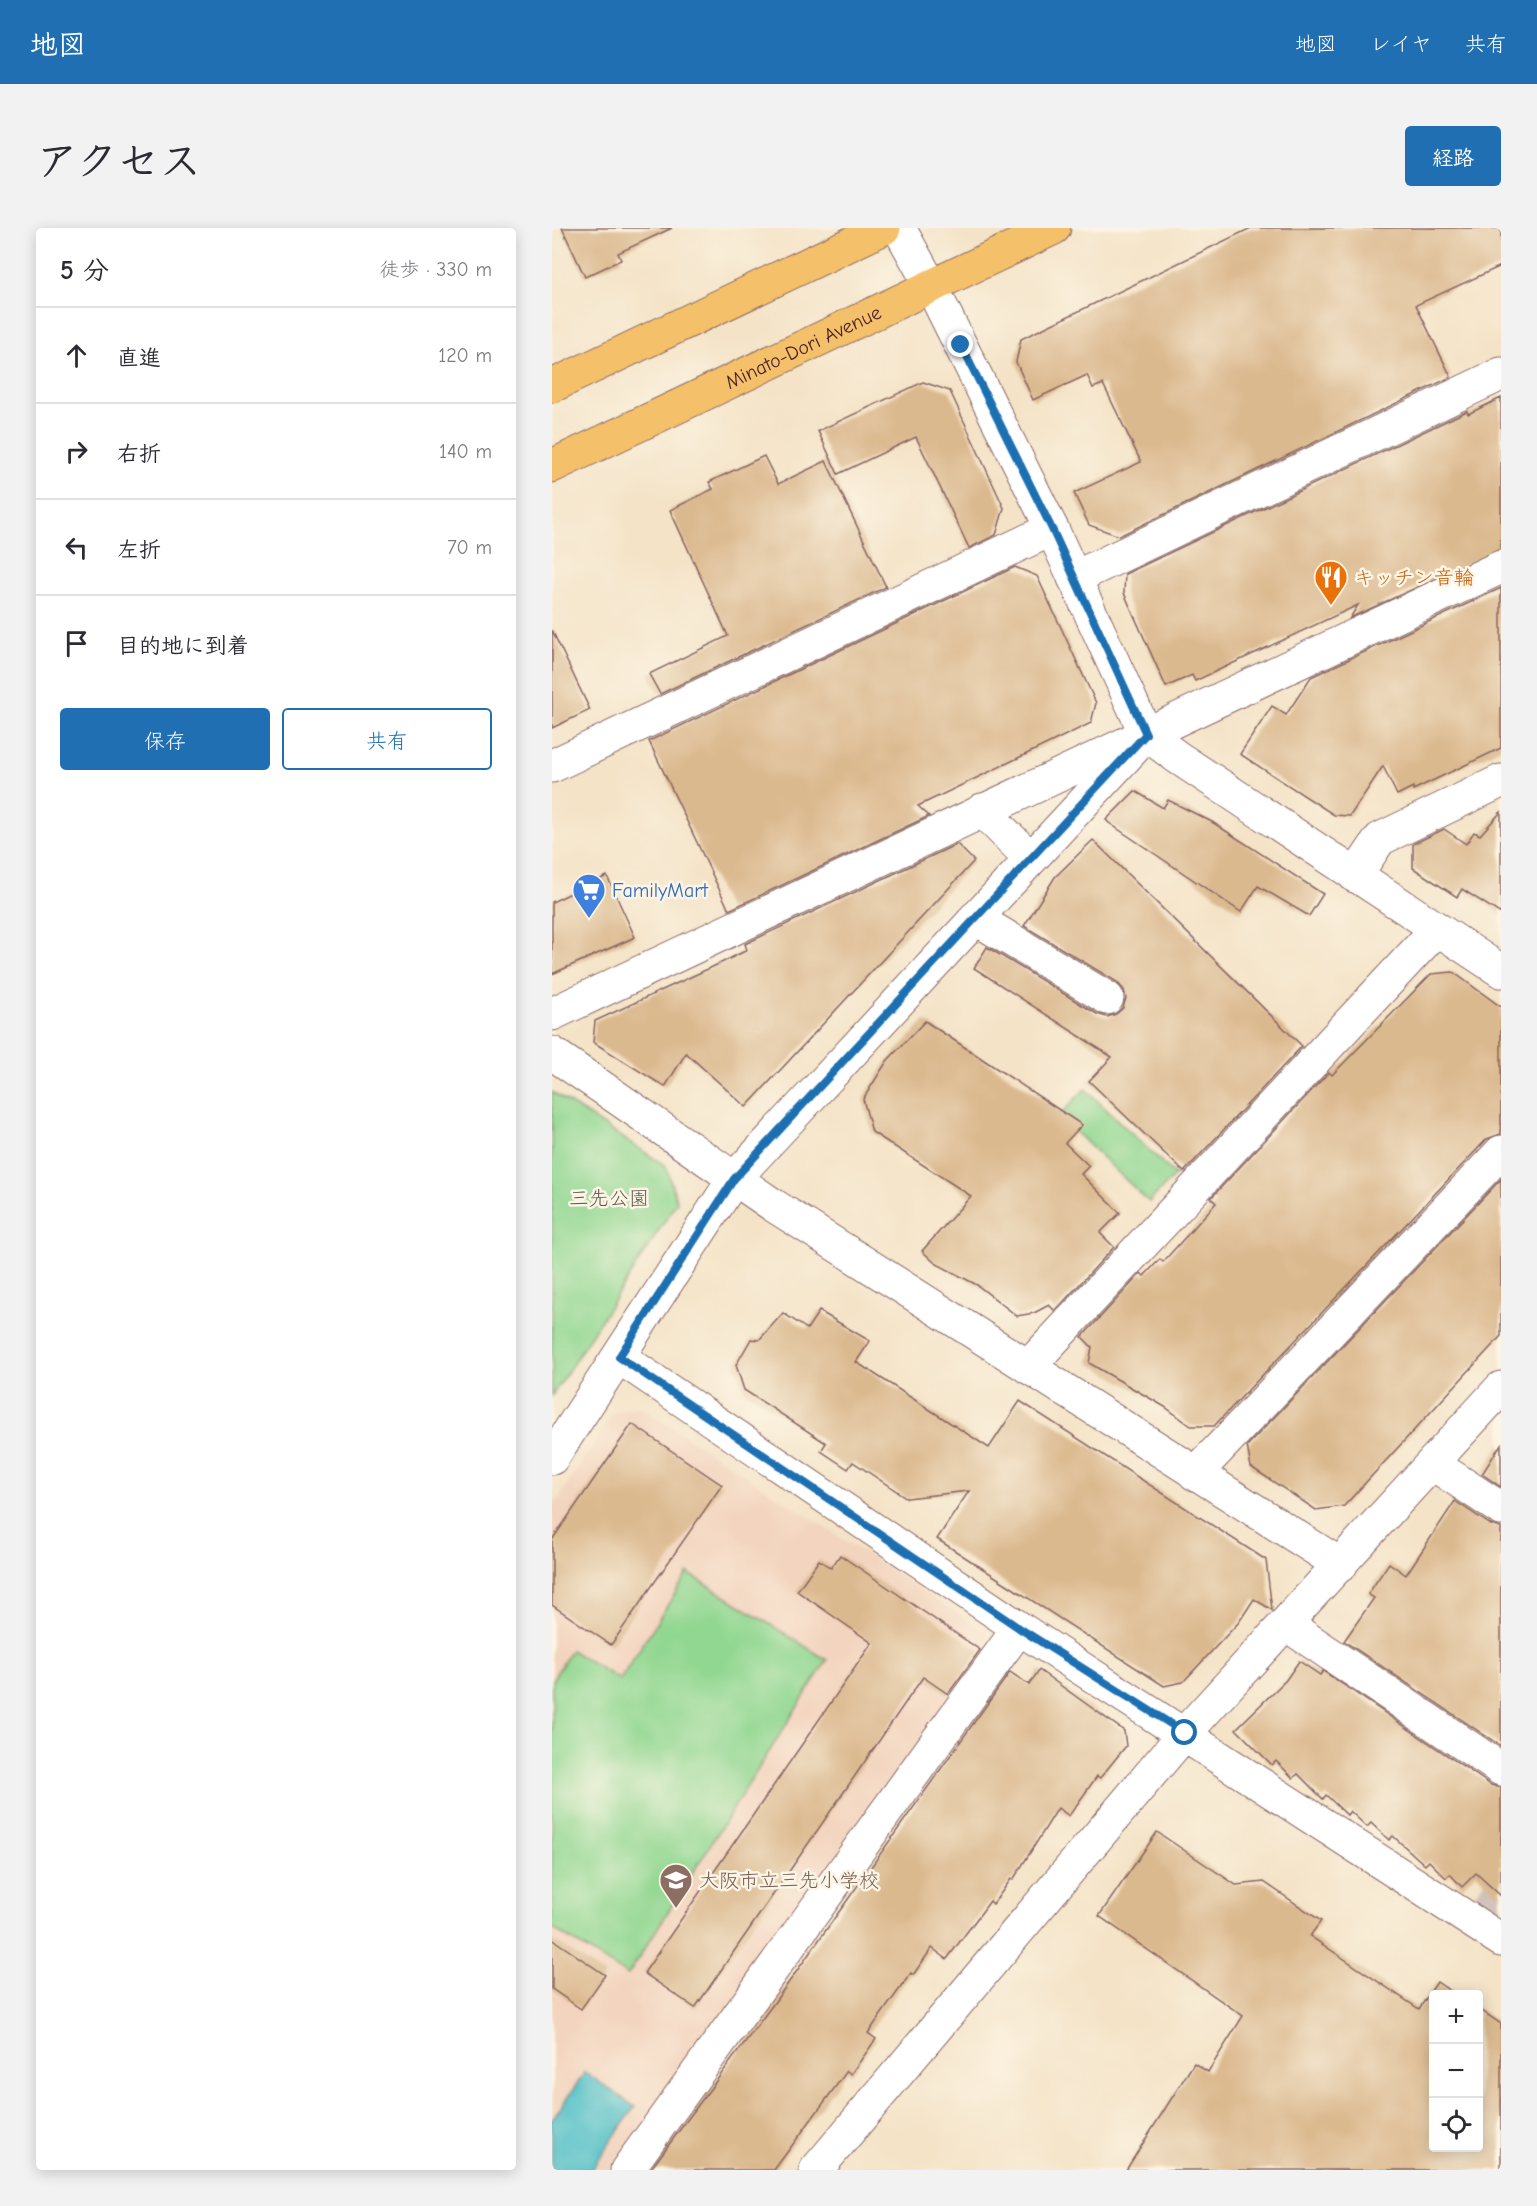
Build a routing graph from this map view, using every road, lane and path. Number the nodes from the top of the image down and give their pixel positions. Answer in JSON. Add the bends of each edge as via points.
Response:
{"nodes":[{"id":1,"x":884,"y":228,"type":"edge"},
{"id":2,"x":899,"y":228,"type":"edge"},
{"id":3,"x":1054,"y":228,"type":"edge"},
{"id":4,"x":931,"y":286,"type":"junction"},
{"id":5,"x":1501,"y":374,"type":"edge"},
{"id":6,"x":552,"y":386,"type":"edge"},
{"id":7,"x":552,"y":466,"type":"edge"},
{"id":8,"x":1052,"y":529,"type":"junction"},
{"id":9,"x":1501,"y":567,"type":"edge"},
{"id":10,"x":1074,"y":578,"type":"junction"},
{"id":11,"x":1146,"y":734,"type":"junction"},
{"id":12,"x":552,"y":766,"type":"edge"},
{"id":13,"x":1501,"y":781,"type":"edge"},
{"id":14,"x":982,"y":810,"type":"junction"},
{"id":15,"x":1030,"y":858,"type":"junction"},
{"id":16,"x":1355,"y":876,"type":"junction"},
{"id":17,"x":975,"y":918,"type":"junction"},
{"id":18,"x":1437,"y":929,"type":"junction"},
{"id":19,"x":1501,"y":971,"type":"edge"},
{"id":20,"x":1107,"y":998,"type":"dead end"},
{"id":21,"x":552,"y":1014,"type":"edge"},
{"id":22,"x":552,"y":1053,"type":"edge"},
{"id":23,"x":1501,"y":1152,"type":"edge"},
{"id":24,"x":734,"y":1179,"type":"junction"},
{"id":25,"x":619,"y":1357,"type":"junction"},
{"id":26,"x":1028,"y":1367,"type":"junction"},
{"id":27,"x":1501,"y":1388,"type":"edge"},
{"id":28,"x":552,"y":1458,"type":"edge"},
{"id":29,"x":1433,"y":1464,"type":"junction"},
{"id":30,"x":1195,"y":1474,"type":"junction"},
{"id":31,"x":1501,"y":1509,"type":"edge"},
{"id":32,"x":1341,"y":1565,"type":"junction"},
{"id":33,"x":1287,"y":1625,"type":"junction"},
{"id":34,"x":1019,"y":1628,"type":"junction"},
{"id":35,"x":1185,"y":1733,"type":"junction"},
{"id":36,"x":1501,"y":1768,"type":"edge"},
{"id":37,"x":1501,"y":1940,"type":"edge"},
{"id":38,"x":627,"y":2170,"type":"edge"},
{"id":39,"x":816,"y":2170,"type":"edge"}],
"edges":[{"from":1,"to":6,"type":"highway"},
{"from":2,"to":4,"type":"street"},
{"from":3,"to":4,"type":"highway","name":"Minato-Dori Avenue"},
{"from":4,"to":7,"type":"highway","name":"Minato-Dori Avenue"},
{"from":4,"to":8,"type":"street"},
{"from":5,"to":10,"type":"street"},
{"from":8,"to":10,"type":"street"},
{"from":8,"to":12,"type":"street"},
{"from":9,"to":11,"type":"street"},
{"from":10,"to":11,"type":"street"},
{"from":11,"to":14,"type":"street"},
{"from":11,"to":15,"type":"street"},
{"from":11,"to":16,"type":"street"},
{"from":13,"to":16,"type":"street","via":[[1380,839]]},
{"from":14,"to":15,"type":"street"},
{"from":14,"to":21,"type":"street"},
{"from":15,"to":17,"type":"street"},
{"from":16,"to":18,"type":"street"},
{"from":17,"to":20,"type":"street"},
{"from":17,"to":24,"type":"street"},
{"from":18,"to":19,"type":"street"},
{"from":18,"to":26,"type":"street"},
{"from":22,"to":24,"type":"street"},
{"from":23,"to":30,"type":"street"},
{"from":24,"to":25,"type":"street"},
{"from":24,"to":26,"type":"street"},
{"from":25,"to":28,"type":"street"},
{"from":25,"to":34,"type":"street"},
{"from":26,"to":30,"type":"street"},
{"from":27,"to":29,"type":"street"},
{"from":29,"to":31,"type":"street"},
{"from":29,"to":32,"type":"street"},
{"from":30,"to":32,"type":"street"},
{"from":32,"to":33,"type":"street"},
{"from":33,"to":35,"type":"street"},
{"from":33,"to":36,"type":"street"},
{"from":34,"to":35,"type":"street"},
{"from":34,"to":38,"type":"street"},
{"from":35,"to":37,"type":"street"},
{"from":35,"to":39,"type":"street"}]}
